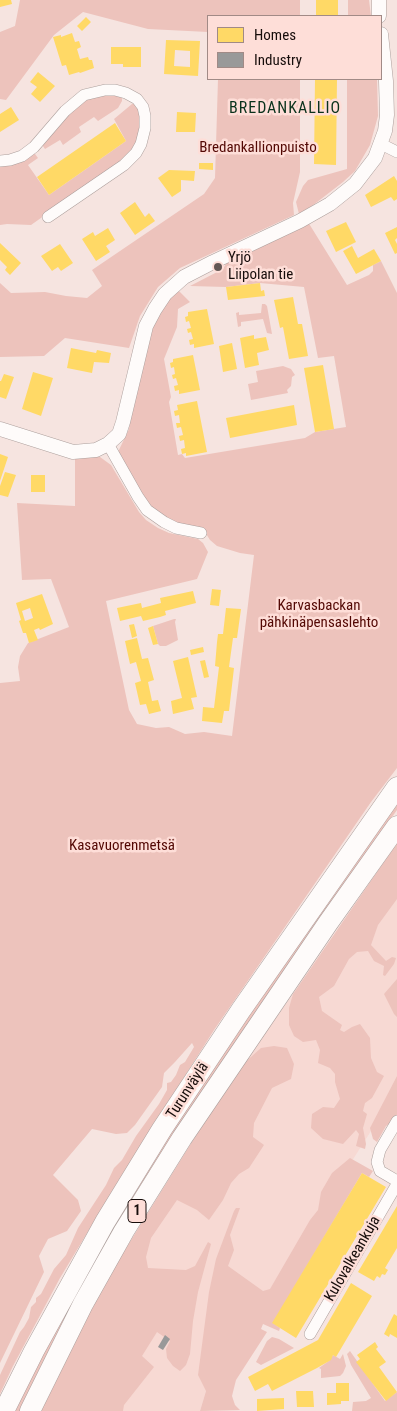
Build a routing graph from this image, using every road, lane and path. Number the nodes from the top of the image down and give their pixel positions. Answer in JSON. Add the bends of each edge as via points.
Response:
{"nodes":[{"id":1,"x":379,"y":0,"type":"edge"},
{"id":2,"x":380,"y":15,"type":"edge"},
{"id":3,"x":382,"y":43,"type":"edge"},
{"id":4,"x":381,"y":144,"type":"junction"},
{"id":5,"x":397,"y":152,"type":"edge"},
{"id":6,"x":0,"y":161,"type":"edge"},
{"id":7,"x":48,"y":217,"type":"dead end"},
{"id":8,"x":0,"y":429,"type":"edge"},
{"id":9,"x":108,"y":444,"type":"junction"},
{"id":10,"x":201,"y":532,"type":"dead end"},
{"id":11,"x":397,"y":787,"type":"edge"},
{"id":12,"x":397,"y":826,"type":"edge"},
{"id":13,"x":397,"y":1121,"type":"edge"},
{"id":14,"x":397,"y":1182,"type":"edge"},
{"id":15,"x":310,"y":1334,"type":"dead end"},
{"id":16,"x":4,"y":1411,"type":"edge"},
{"id":17,"x":30,"y":1411,"type":"edge"}],
"edges":[{"from":1,"to":2,"type":"street"},
{"from":3,"to":4,"type":"street","via":[[388,100]]},
{"from":4,"to":5,"type":"street"},
{"from":4,"to":9,"type":"street","via":[[375,158],[355,184],[330,204],[193,272],[165,294],[146,326],[119,434]]},
{"from":6,"to":7,"type":"street","via":[[16,158],[34,147],[65,111],[84,95],[115,90],[137,99],[145,116],[143,136],[136,152],[124,165]]},
{"from":8,"to":9,"type":"street","via":[[73,452],[96,450]]},
{"from":9,"to":10,"type":"street","via":[[147,510],[176,528]]},
{"from":11,"to":16,"type":"highway","name":"Turunväylä","number":"1","via":[[246,1002],[104,1222]]},
{"from":12,"to":17,"type":"highway","name":"Turunväylä","number":"1","via":[[182,1138],[87,1296]]},
{"from":13,"to":14,"type":"street","via":[[380,1150],[377,1162],[380,1171]]},
{"from":14,"to":15,"type":"street","name":"Kulovalkeankuja"}]}
